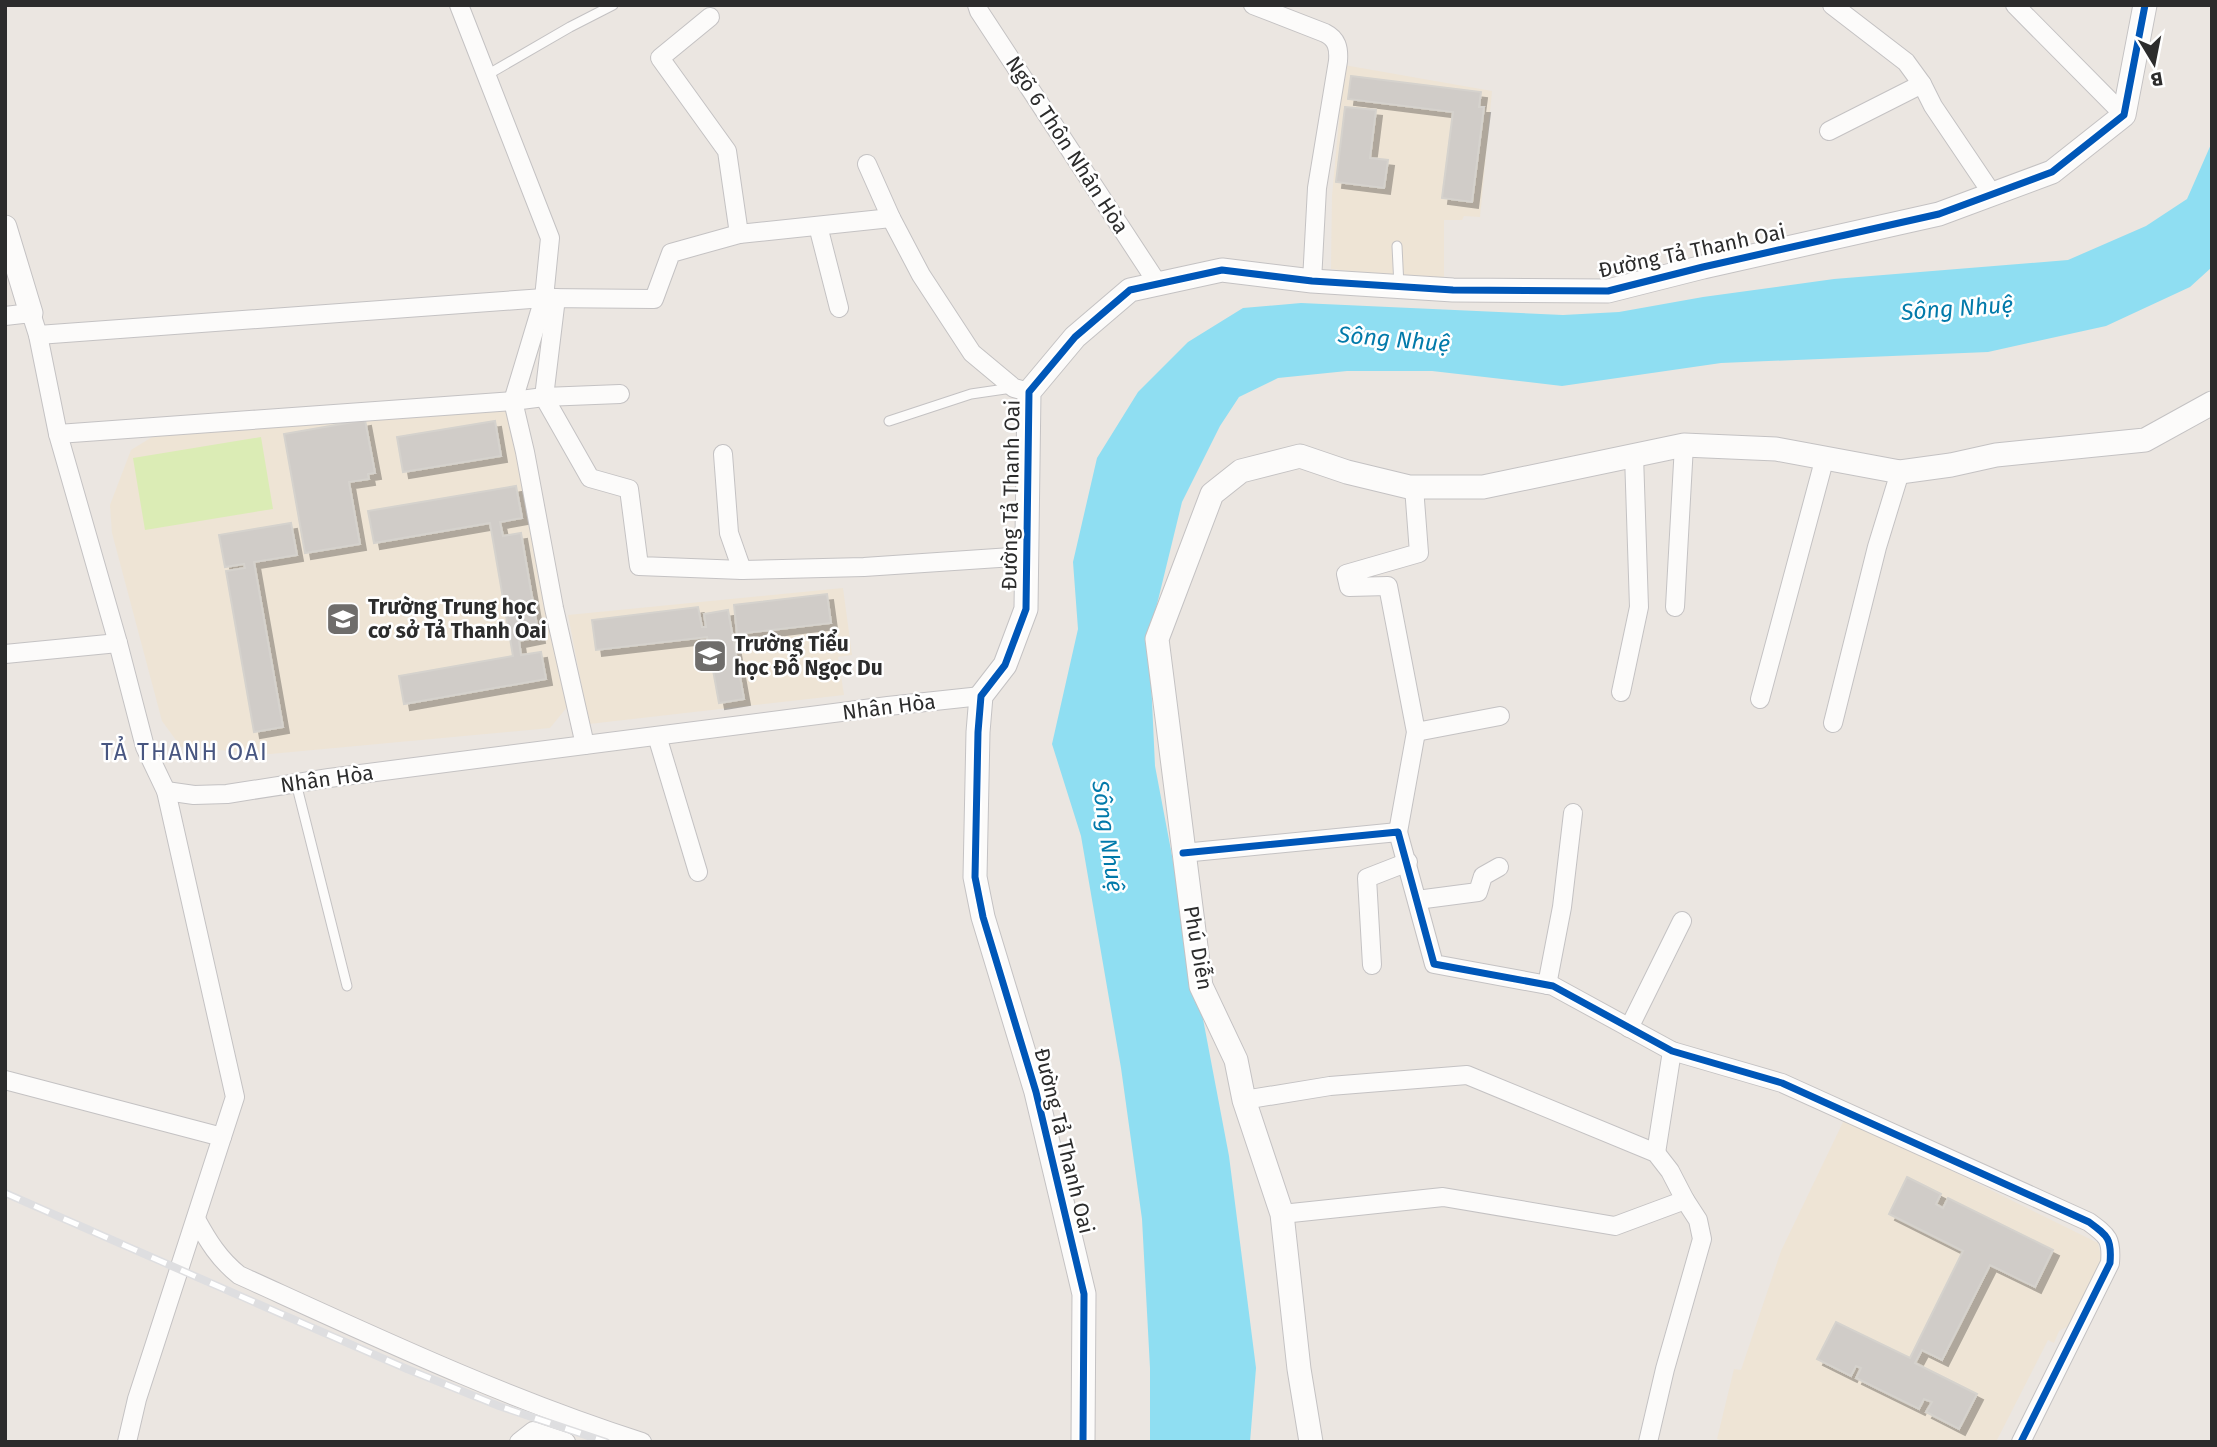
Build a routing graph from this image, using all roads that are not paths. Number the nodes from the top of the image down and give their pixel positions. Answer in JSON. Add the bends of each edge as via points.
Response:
{"nodes":[{"id":1,"x":459,"y":5,"type":"edge"},
{"id":2,"x":612,"y":5,"type":"edge"},
{"id":3,"x":978,"y":5,"type":"edge"},
{"id":4,"x":1253,"y":5,"type":"edge"},
{"id":5,"x":1832,"y":5,"type":"edge"},
{"id":6,"x":2015,"y":5,"type":"edge"},
{"id":7,"x":2145,"y":5,"type":"edge"},
{"id":8,"x":710,"y":17,"type":"dead end"},
{"id":9,"x":487,"y":75,"type":"junction"},
{"id":10,"x":1922,"y":84,"type":"junction"},
{"id":11,"x":2124,"y":115,"type":"junction"},
{"id":12,"x":1829,"y":131,"type":"dead end"},
{"id":13,"x":867,"y":164,"type":"dead end"},
{"id":14,"x":1993,"y":195,"type":"junction"},
{"id":15,"x":891,"y":218,"type":"junction"},
{"id":16,"x":818,"y":226,"type":"junction"},
{"id":17,"x":5,"y":227,"type":"edge"},
{"id":18,"x":739,"y":234,"type":"junction"},
{"id":19,"x":1397,"y":246,"type":"dead end"},
{"id":20,"x":1312,"y":281,"type":"junction"},
{"id":21,"x":1157,"y":284,"type":"junction"},
{"id":22,"x":1399,"y":286,"type":"junction"},
{"id":23,"x":550,"y":298,"type":"junction"},
{"id":24,"x":839,"y":308,"type":"dead end"},
{"id":25,"x":5,"y":316,"type":"edge"},
{"id":26,"x":35,"y":324,"type":"junction"},
{"id":27,"x":1021,"y":390,"type":"junction"},
{"id":28,"x":620,"y":394,"type":"dead end"},
{"id":29,"x":544,"y":397,"type":"junction"},
{"id":30,"x":513,"y":401,"type":"junction"},
{"id":31,"x":2212,"y":403,"type":"edge"},
{"id":32,"x":889,"y":421,"type":"dead end"},
{"id":33,"x":58,"y":434,"type":"junction"},
{"id":34,"x":1684,"y":445,"type":"junction"},
{"id":35,"x":723,"y":454,"type":"dead end"},
{"id":36,"x":1634,"y":455,"type":"junction"},
{"id":37,"x":1825,"y":457,"type":"junction"},
{"id":38,"x":1900,"y":471,"type":"junction"},
{"id":39,"x":1414,"y":487,"type":"junction"},
{"id":40,"x":1027,"y":556,"type":"junction"},
{"id":41,"x":742,"y":570,"type":"junction"},
{"id":42,"x":1675,"y":607,"type":"dead end"},
{"id":43,"x":118,"y":643,"type":"junction"},
{"id":44,"x":5,"y":654,"type":"edge"},
{"id":45,"x":1622,"y":692,"type":"dead end"},
{"id":46,"x":981,"y":696,"type":"junction"},
{"id":47,"x":1760,"y":699,"type":"dead end"},
{"id":48,"x":1500,"y":716,"type":"dead end"},
{"id":49,"x":1833,"y":723,"type":"dead end"},
{"id":50,"x":1416,"y":732,"type":"junction"},
{"id":51,"x":656,"y":736,"type":"junction"},
{"id":52,"x":585,"y":745,"type":"junction"},
{"id":53,"x":296,"y":783,"type":"junction"},
{"id":54,"x":166,"y":791,"type":"junction"},
{"id":55,"x":1573,"y":813,"type":"dead end"},
{"id":56,"x":1398,"y":832,"type":"junction"},
{"id":57,"x":1183,"y":853,"type":"junction"},
{"id":58,"x":1408,"y":862,"type":"junction"},
{"id":59,"x":1499,"y":867,"type":"dead end"},
{"id":60,"x":698,"y":872,"type":"dead end"},
{"id":61,"x":1417,"y":900,"type":"junction"},
{"id":62,"x":1682,"y":921,"type":"dead end"},
{"id":63,"x":1372,"y":965,"type":"dead end"},
{"id":64,"x":1547,"y":985,"type":"junction"},
{"id":65,"x":347,"y":986,"type":"dead end"},
{"id":66,"x":1629,"y":1028,"type":"junction"},
{"id":67,"x":1672,"y":1051,"type":"junction"},
{"id":68,"x":5,"y":1080,"type":"edge"},
{"id":69,"x":1244,"y":1100,"type":"junction"},
{"id":70,"x":222,"y":1137,"type":"junction"},
{"id":71,"x":1656,"y":1153,"type":"junction"},
{"id":72,"x":1685,"y":1200,"type":"junction"},
{"id":73,"x":1282,"y":1213,"type":"junction"},
{"id":74,"x":196,"y":1219,"type":"junction"},
{"id":75,"x":127,"y":1442,"type":"edge"},
{"id":76,"x":519,"y":1442,"type":"edge"},
{"id":77,"x":566,"y":1442,"type":"edge"},
{"id":78,"x":642,"y":1442,"type":"edge"},
{"id":79,"x":1083,"y":1442,"type":"edge"},
{"id":80,"x":1311,"y":1442,"type":"edge"},
{"id":81,"x":1648,"y":1442,"type":"edge"},
{"id":82,"x":2021,"y":1442,"type":"edge"}],
"edges":[{"from":1,"to":9,"type":"street"},
{"from":2,"to":9,"type":"lane"},
{"from":3,"to":21,"type":"street","name":"Ngõ 6 Thôn Nhân Hòa"},
{"from":4,"to":20,"type":"street","via":[[1325,33],[1338,48],[1317,188]]},
{"from":5,"to":10,"type":"street","via":[[1906,62]]},
{"from":6,"to":11,"type":"street"},
{"from":7,"to":11,"type":"street"},
{"from":8,"to":18,"type":"street","via":[[660,58],[727,151]]},
{"from":9,"to":23,"type":"street","via":[[550,238]]},
{"from":10,"to":12,"type":"street"},
{"from":10,"to":14,"type":"street"},
{"from":11,"to":14,"type":"street","name":"Đường Tả Thanh Oai","via":[[2052,172]]},
{"from":13,"to":15,"type":"street"},
{"from":14,"to":22,"type":"street","name":"Đường Tả Thanh Oai","via":[[1939,214],[1608,291]]},
{"from":15,"to":16,"type":"street"},
{"from":15,"to":27,"type":"street","via":[[921,275],[972,353]]},
{"from":16,"to":18,"type":"street"},
{"from":16,"to":24,"type":"street"},
{"from":17,"to":26,"type":"street"},
{"from":18,"to":23,"type":"street","via":[[671,253],[654,299]]},
{"from":19,"to":22,"type":"lane"},
{"from":20,"to":21,"type":"street","name":"Đường Tả Thanh Oai","via":[[1222,270]]},
{"from":20,"to":22,"type":"street","name":"Đường Tả Thanh Oai"},
{"from":21,"to":27,"type":"street","name":"Đường Tả Thanh Oai","via":[[1130,290]]},
{"from":23,"to":26,"type":"street"},
{"from":23,"to":29,"type":"street"},
{"from":23,"to":30,"type":"street"},
{"from":25,"to":26,"type":"street"},
{"from":26,"to":33,"type":"street"},
{"from":27,"to":32,"type":"lane","via":[[971,394]]},
{"from":27,"to":40,"type":"street","name":"Đường Tả Thanh Oai"},
{"from":28,"to":29,"type":"street"},
{"from":29,"to":30,"type":"street"},
{"from":29,"to":41,"type":"street","via":[[590,478],[629,489],[639,566]]},
{"from":30,"to":33,"type":"street"},
{"from":30,"to":52,"type":"street"},
{"from":31,"to":38,"type":"street","via":[[2145,440],[1996,455]]},
{"from":33,"to":43,"type":"street"},
{"from":34,"to":36,"type":"street"},
{"from":34,"to":37,"type":"street","via":[[1776,449]]},
{"from":34,"to":42,"type":"street"},
{"from":35,"to":41,"type":"street","via":[[729,533]]},
{"from":36,"to":39,"type":"street","via":[[1483,487]]},
{"from":36,"to":45,"type":"street","via":[[1639,607]]},
{"from":37,"to":38,"type":"street"},
{"from":37,"to":47,"type":"street"},
{"from":38,"to":49,"type":"street"},
{"from":39,"to":50,"type":"street","via":[[1419,553],[1346,573],[1349,587],[1388,586]]},
{"from":39,"to":57,"type":"street","name":"Phú Diễn","via":[[1300,456],[1241,471],[1212,494],[1157,639]]},
{"from":40,"to":41,"type":"street"},
{"from":40,"to":46,"type":"street","name":"Đường Tả Thanh Oai","via":[[1026,609],[1005,665]]},
{"from":43,"to":44,"type":"street"},
{"from":43,"to":54,"type":"street","via":[[145,747]]},
{"from":46,"to":51,"type":"street","name":"Nhân Hòa"},
{"from":46,"to":79,"type":"street","name":"Đường Tả Thanh Oai","via":[[975,877],[1036,1092],[1084,1294]]},
{"from":48,"to":50,"type":"street"},
{"from":50,"to":56,"type":"street"},
{"from":51,"to":52,"type":"street","name":"Nhân Hòa"},
{"from":51,"to":60,"type":"street"},
{"from":52,"to":53,"type":"street","name":"Nhân Hòa"},
{"from":53,"to":54,"type":"street","name":"Nhân Hòa","via":[[226,794]]},
{"from":53,"to":65,"type":"lane"},
{"from":54,"to":70,"type":"street","via":[[235,1097]]},
{"from":55,"to":64,"type":"street"},
{"from":56,"to":57,"type":"street"},
{"from":56,"to":58,"type":"street"},
{"from":57,"to":69,"type":"street","name":"Phú Diễn","via":[[1201,986],[1236,1060]]},
{"from":58,"to":61,"type":"street"},
{"from":58,"to":63,"type":"street","via":[[1367,878]]},
{"from":59,"to":61,"type":"street","via":[[1483,876],[1478,892]]},
{"from":61,"to":64,"type":"street","via":[[1434,964]]},
{"from":62,"to":66,"type":"street"},
{"from":64,"to":66,"type":"street"},
{"from":66,"to":67,"type":"street"},
{"from":67,"to":71,"type":"street"},
{"from":67,"to":82,"type":"street","via":[[1782,1083],[2107,1234],[2110,1263]]},
{"from":68,"to":70,"type":"street"},
{"from":69,"to":71,"type":"street","via":[[1330,1086],[1467,1075]]},
{"from":69,"to":73,"type":"street","name":"Phú Diễn"},
{"from":70,"to":74,"type":"street"},
{"from":71,"to":72,"type":"street"},
{"from":72,"to":73,"type":"street","via":[[1615,1226],[1443,1197]]},
{"from":72,"to":81,"type":"street","via":[[1698,1220],[1702,1239]]},
{"from":73,"to":80,"type":"street","name":"Phú Diễn"},
{"from":74,"to":75,"type":"street"},
{"from":74,"to":78,"type":"street","via":[[210,1246],[239,1275],[500,1390]]},
{"from":76,"to":77,"type":"street","via":[[533,1431]]}]}
